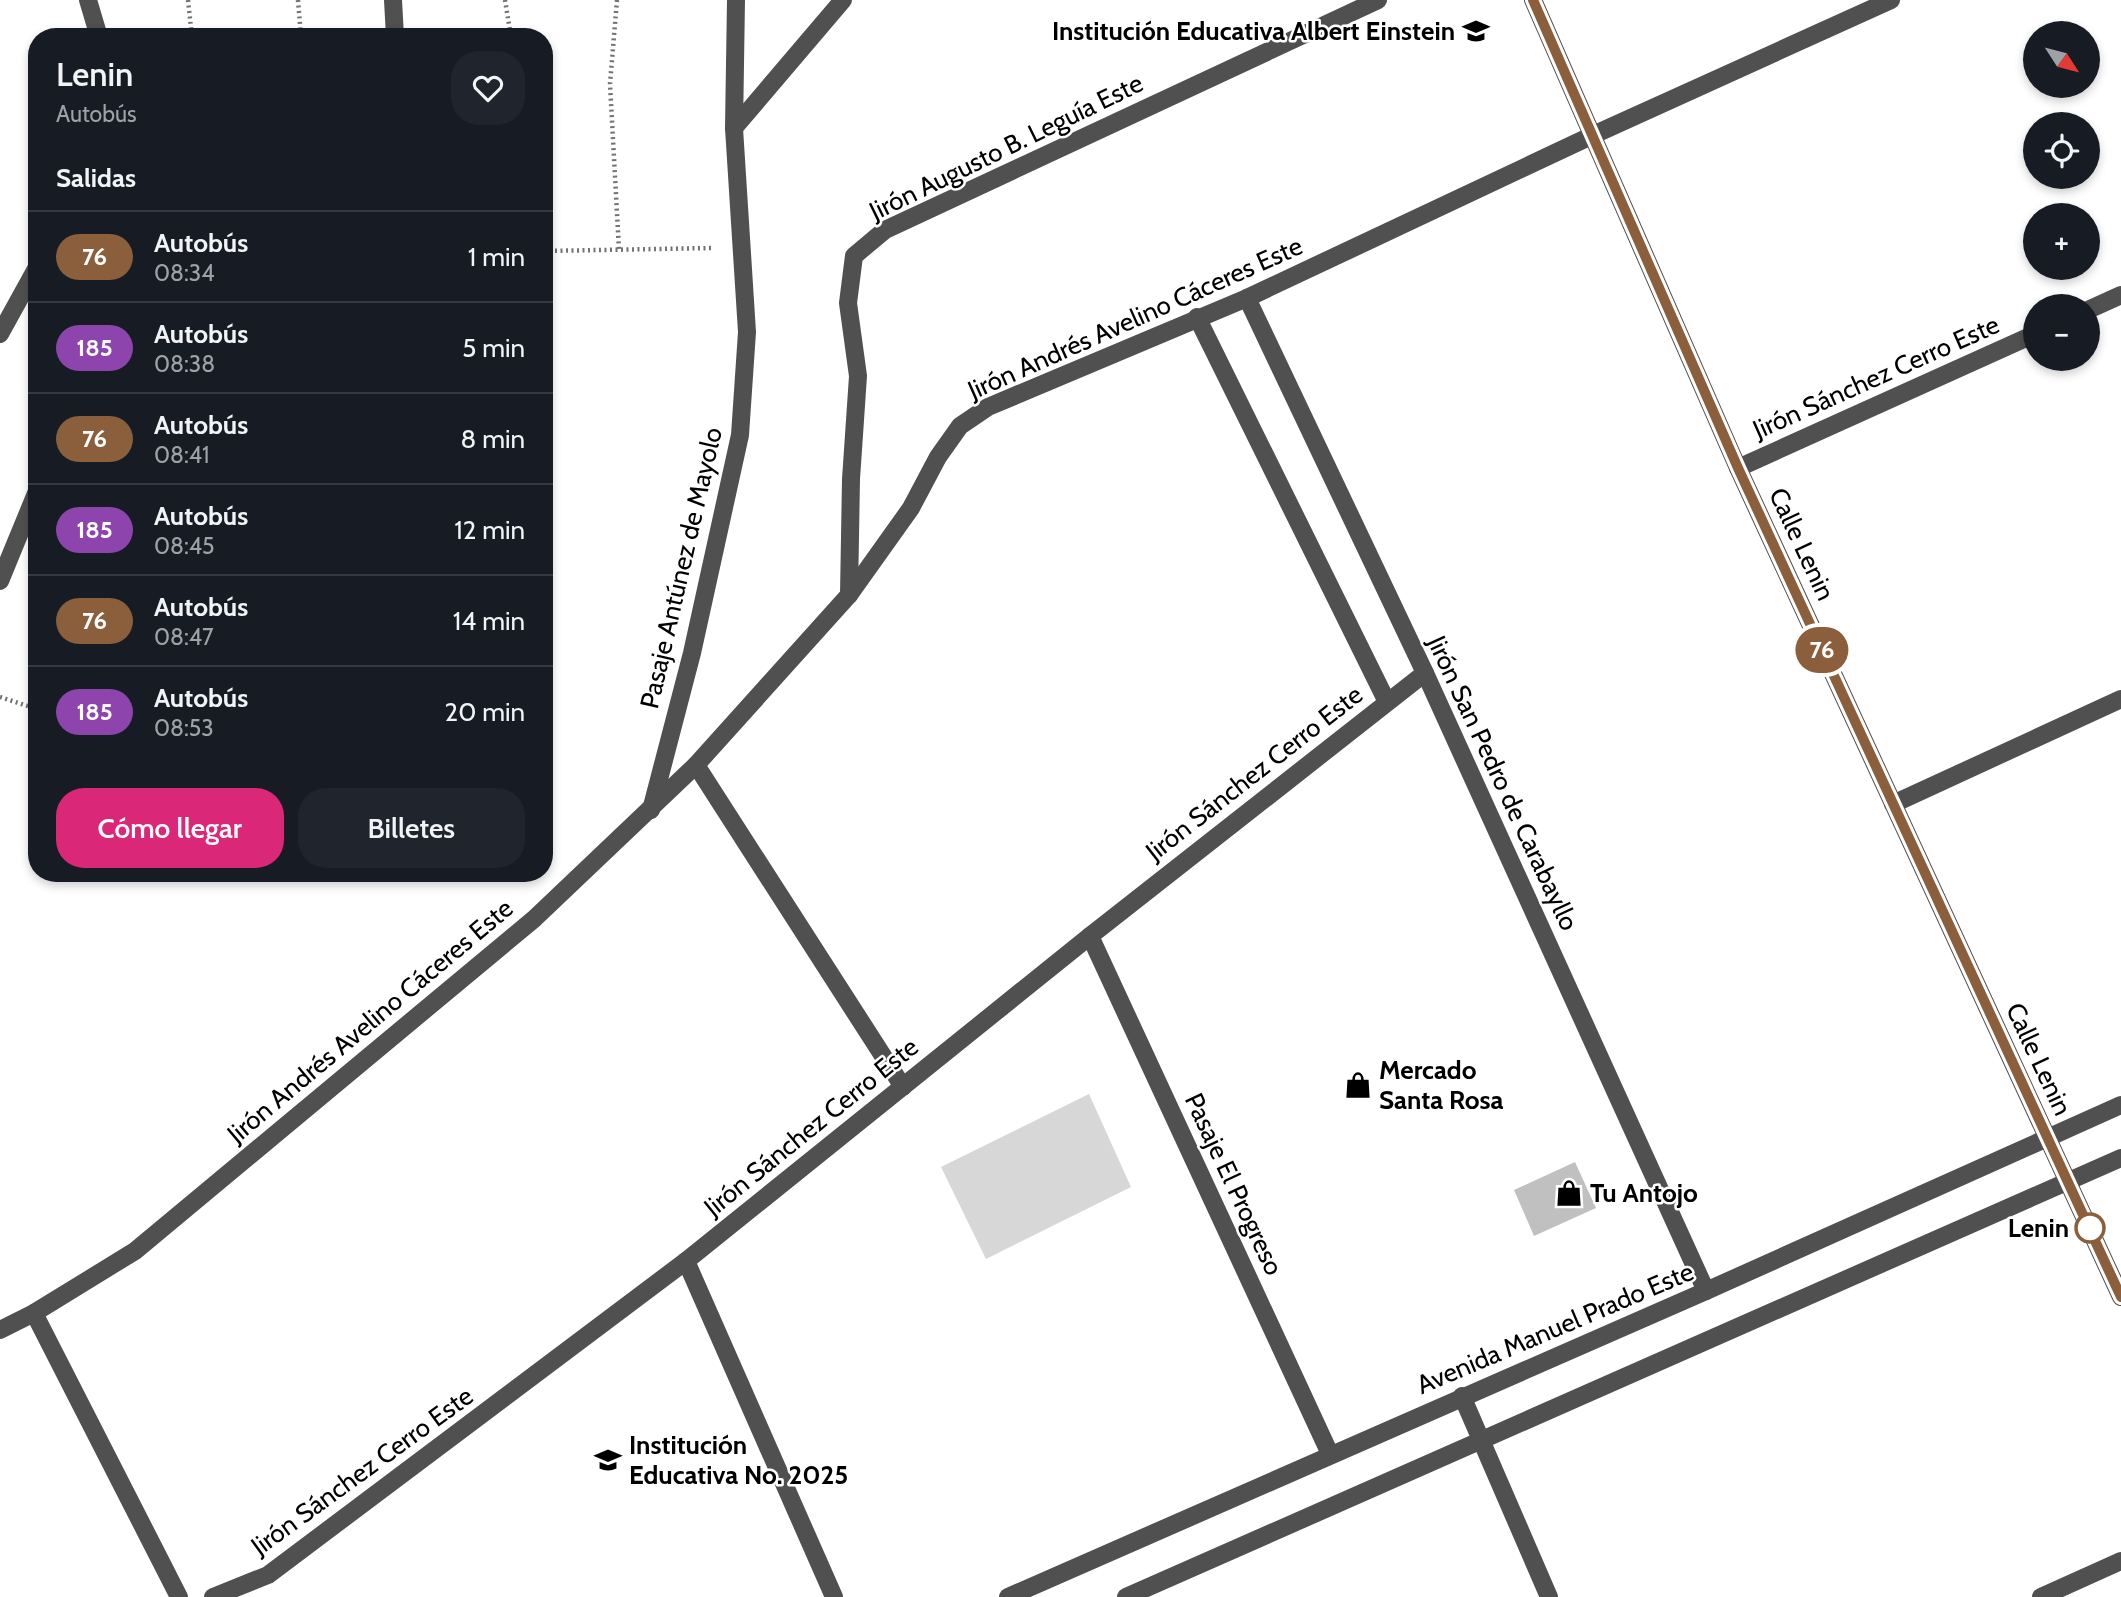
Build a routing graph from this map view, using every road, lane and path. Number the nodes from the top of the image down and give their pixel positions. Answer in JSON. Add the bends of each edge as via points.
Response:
{"nodes":[{"id":1,"x":88,"y":0,"type":"edge"},
{"id":2,"x":188,"y":0,"type":"edge"},
{"id":3,"x":298,"y":0,"type":"edge"},
{"id":4,"x":393,"y":0,"type":"edge"},
{"id":5,"x":505,"y":0,"type":"edge"},
{"id":6,"x":617,"y":0,"type":"edge"},
{"id":7,"x":736,"y":0,"type":"edge"},
{"id":8,"x":843,"y":0,"type":"edge"},
{"id":9,"x":1378,"y":0,"type":"edge"},
{"id":10,"x":1533,"y":0,"type":"edge"},
{"id":11,"x":1891,"y":0,"type":"edge"},
{"id":12,"x":96,"y":28,"type":"edge"},
{"id":13,"x":191,"y":28,"type":"edge"},
{"id":14,"x":300,"y":28,"type":"edge"},
{"id":15,"x":395,"y":28,"type":"edge"},
{"id":16,"x":510,"y":28,"type":"edge"},
{"id":17,"x":734,"y":128,"type":"junction"},
{"id":18,"x":1591,"y":136,"type":"junction"},
{"id":19,"x":742,"y":248,"type":"junction"},
{"id":20,"x":619,"y":250,"type":"junction"},
{"id":21,"x":553,"y":251,"type":"edge"},
{"id":22,"x":28,"y":283,"type":"edge"},
{"id":23,"x":2121,"y":295,"type":"edge"},
{"id":24,"x":1247,"y":298,"type":"junction"},
{"id":25,"x":2100,"y":305,"type":"edge"},
{"id":26,"x":1197,"y":317,"type":"junction"},
{"id":27,"x":0,"y":334,"type":"edge"},
{"id":28,"x":2023,"y":339,"type":"edge"},
{"id":29,"x":1738,"y":468,"type":"junction"},
{"id":30,"x":28,"y":513,"type":"edge"},
{"id":31,"x":0,"y":581,"type":"edge"},
{"id":32,"x":849,"y":595,"type":"junction"},
{"id":33,"x":1425,"y":673,"type":"junction"},
{"id":34,"x":0,"y":697,"type":"edge"},
{"id":35,"x":2121,"y":699,"type":"edge"},
{"id":36,"x":1387,"y":702,"type":"junction"},
{"id":37,"x":28,"y":706,"type":"edge"},
{"id":38,"x":696,"y":765,"type":"junction"},
{"id":39,"x":1893,"y":804,"type":"junction"},
{"id":40,"x":651,"y":810,"type":"junction"},
{"id":41,"x":1090,"y":936,"type":"junction"},
{"id":42,"x":903,"y":1087,"type":"junction"},
{"id":43,"x":2121,"y":1105,"type":"edge"},
{"id":44,"x":2047,"y":1138,"type":"junction"},
{"id":45,"x":2121,"y":1158,"type":"edge"},
{"id":46,"x":2068,"y":1181,"type":"junction"},
{"id":47,"x":686,"y":1261,"type":"junction"},
{"id":48,"x":1706,"y":1291,"type":"junction"},
{"id":49,"x":2121,"y":1297,"type":"edge"},
{"id":50,"x":34,"y":1313,"type":"junction"},
{"id":51,"x":0,"y":1330,"type":"edge"},
{"id":52,"x":1462,"y":1396,"type":"junction"},
{"id":53,"x":1480,"y":1441,"type":"junction"},
{"id":54,"x":1330,"y":1454,"type":"junction"},
{"id":55,"x":2121,"y":1561,"type":"edge"},
{"id":56,"x":179,"y":1597,"type":"edge"},
{"id":57,"x":213,"y":1597,"type":"edge"},
{"id":58,"x":834,"y":1597,"type":"edge"},
{"id":59,"x":1009,"y":1597,"type":"edge"},
{"id":60,"x":1126,"y":1597,"type":"edge"},
{"id":61,"x":1549,"y":1597,"type":"edge"},
{"id":62,"x":2042,"y":1597,"type":"edge"}],
"edges":[{"from":1,"to":12,"type":"street"},
{"from":2,"to":13,"type":"path"},
{"from":3,"to":14,"type":"path"},
{"from":4,"to":15,"type":"street"},
{"from":5,"to":16,"type":"path"},
{"from":6,"to":20,"type":"path","via":[[610,84]]},
{"from":7,"to":17,"type":"street","name":"Pasaje Antúnez de Mayolo"},
{"from":8,"to":17,"type":"street"},
{"from":9,"to":32,"type":"street","name":"Jirón Augusto B. Leguía Este","via":[[885,230],[854,256],[848,303],[858,376]]},
{"from":10,"to":18,"type":"street","name":"Calle Lenin"},
{"from":11,"to":18,"type":"street","name":"Jirón Andrés Avelino Cáceres Este"},
{"from":17,"to":19,"type":"street","name":"Pasaje Antúnez de Mayolo"},
{"from":18,"to":24,"type":"street","name":"Jirón Andrés Avelino Cáceres Este"},
{"from":18,"to":29,"type":"street","name":"Calle Lenin"},
{"from":19,"to":20,"type":"path"},
{"from":19,"to":40,"type":"street","name":"Pasaje Antúnez de Mayolo","via":[[747,332],[740,435],[698,628]]},
{"from":20,"to":21,"type":"path"},
{"from":22,"to":27,"type":"street"},
{"from":23,"to":25,"type":"street"},
{"from":24,"to":26,"type":"street","name":"Jirón Andrés Avelino Cáceres Este"},
{"from":24,"to":33,"type":"street","name":"Jirón San Pedro de Carabayllo"},
{"from":26,"to":32,"type":"street","name":"Jirón Andrés Avelino Cáceres Este","via":[[988,407],[960,426],[911,508]]},
{"from":26,"to":36,"type":"street"},
{"from":28,"to":29,"type":"street","name":"Jirón Sánchez Cerro Este"},
{"from":29,"to":39,"type":"street","name":"Calle Lenin"},
{"from":30,"to":31,"type":"street"},
{"from":32,"to":38,"type":"street","name":"Jirón Andrés Avelino Cáceres Este"},
{"from":33,"to":36,"type":"street","name":"Jirón Sánchez Cerro Este"},
{"from":33,"to":48,"type":"street","name":"Jirón San Pedro de Carabayllo"},
{"from":34,"to":37,"type":"path"},
{"from":35,"to":39,"type":"street"},
{"from":36,"to":41,"type":"street","name":"Jirón Sánchez Cerro Este"},
{"from":38,"to":40,"type":"street","name":"Jirón Andrés Avelino Cáceres Este"},
{"from":38,"to":42,"type":"street"},
{"from":39,"to":44,"type":"street","name":"Calle Lenin"},
{"from":40,"to":50,"type":"street","name":"Jirón Andrés Avelino Cáceres Este","via":[[534,919],[171,1222],[135,1251]]},
{"from":41,"to":42,"type":"street","name":"Jirón Sánchez Cerro Este"},
{"from":41,"to":54,"type":"street","name":"Pasaje El Progreso"},
{"from":42,"to":47,"type":"street","name":"Jirón Sánchez Cerro Este"},
{"from":43,"to":44,"type":"street","name":"Avenida Manuel Prado Este"},
{"from":44,"to":46,"type":"street","name":"Calle Lenin"},
{"from":44,"to":48,"type":"street","name":"Avenida Manuel Prado Este"},
{"from":45,"to":46,"type":"street"},
{"from":46,"to":49,"type":"street","name":"Calle Lenin"},
{"from":46,"to":53,"type":"street"},
{"from":47,"to":57,"type":"street","name":"Jirón Sánchez Cerro Este","via":[[268,1575]]},
{"from":47,"to":58,"type":"street"},
{"from":48,"to":52,"type":"street","name":"Avenida Manuel Prado Este"},
{"from":50,"to":51,"type":"street","name":"Jirón Andrés Avelino Cáceres Este"},
{"from":50,"to":56,"type":"street"},
{"from":52,"to":53,"type":"street"},
{"from":52,"to":54,"type":"street","name":"Avenida Manuel Prado Este"},
{"from":53,"to":60,"type":"street"},
{"from":53,"to":61,"type":"street"},
{"from":54,"to":59,"type":"street","name":"Avenida Manuel Prado Este"},
{"from":55,"to":62,"type":"street"}]}
